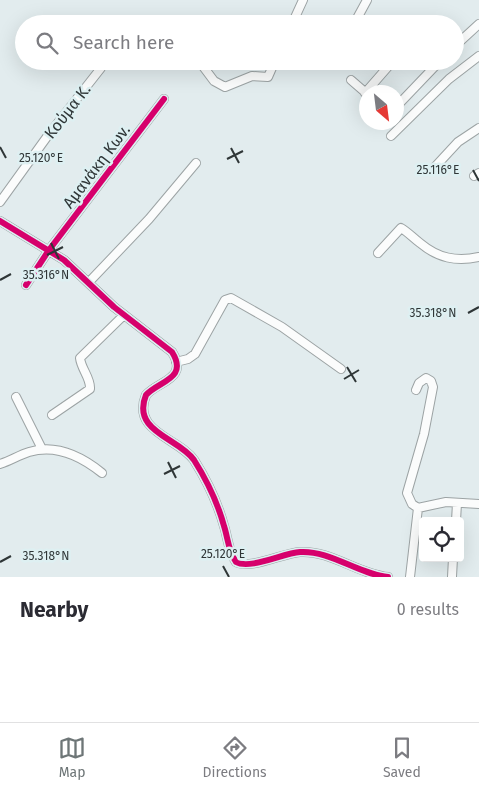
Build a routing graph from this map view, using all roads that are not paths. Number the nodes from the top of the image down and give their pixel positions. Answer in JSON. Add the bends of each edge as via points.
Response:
{"nodes":[{"id":1,"x":303,"y":0,"type":"edge"},
{"id":2,"x":367,"y":0,"type":"edge"},
{"id":3,"x":296,"y":15,"type":"edge"},
{"id":4,"x":359,"y":15,"type":"edge"},
{"id":5,"x":479,"y":24,"type":"edge"},
{"id":6,"x":464,"y":38,"type":"edge"},
{"id":7,"x":479,"y":56,"type":"edge"},
{"id":8,"x":464,"y":68,"type":"edge"},
{"id":9,"x":99,"y":70,"type":"edge"},
{"id":10,"x":206,"y":70,"type":"edge"},
{"id":11,"x":271,"y":70,"type":"edge"},
{"id":12,"x":385,"y":70,"type":"edge"},
{"id":13,"x":432,"y":70,"type":"edge"},
{"id":14,"x":462,"y":70,"type":"edge"},
{"id":15,"x":351,"y":80,"type":"dead end"},
{"id":16,"x":373,"y":85,"type":"edge"},
{"id":17,"x":359,"y":87,"type":"edge"},
{"id":18,"x":164,"y":99,"type":"dead end"},
{"id":19,"x":404,"y":99,"type":"edge"},
{"id":20,"x":479,"y":128,"type":"edge"},
{"id":21,"x":391,"y":136,"type":"dead end"},
{"id":22,"x":196,"y":163,"type":"dead end"},
{"id":23,"x":432,"y":169,"type":"dead end"},
{"id":24,"x":0,"y":202,"type":"edge"},
{"id":25,"x":0,"y":221,"type":"edge"},
{"id":26,"x":49,"y":250,"type":"junction"},
{"id":27,"x":378,"y":253,"type":"dead end"},
{"id":28,"x":479,"y":257,"type":"edge"},
{"id":29,"x":89,"y":282,"type":"junction"},
{"id":30,"x":26,"y":285,"type":"dead end"},
{"id":31,"x":124,"y":315,"type":"junction"},
{"id":32,"x":176,"y":362,"type":"junction"},
{"id":33,"x":341,"y":369,"type":"dead end"},
{"id":34,"x":416,"y":390,"type":"dead end"},
{"id":35,"x":16,"y":397,"type":"dead end"},
{"id":36,"x":52,"y":414,"type":"dead end"},
{"id":37,"x":42,"y":449,"type":"junction"},
{"id":38,"x":0,"y":464,"type":"edge"},
{"id":39,"x":102,"y":473,"type":"dead end"},
{"id":40,"x":457,"y":503,"type":"junction"},
{"id":41,"x":479,"y":504,"type":"edge"},
{"id":42,"x":418,"y":508,"type":"junction"},
{"id":43,"x":456,"y":517,"type":"edge"},
{"id":44,"x":453,"y":562,"type":"edge"},
{"id":45,"x":388,"y":577,"type":"edge"},
{"id":46,"x":410,"y":577,"type":"edge"},
{"id":47,"x":452,"y":577,"type":"edge"}],
"edges":[{"from":1,"to":3,"type":"street"},
{"from":2,"to":4,"type":"street"},
{"from":5,"to":6,"type":"street"},
{"from":7,"to":8,"type":"street"},
{"from":9,"to":24,"type":"street","name":"Κούμα Κ."},
{"from":10,"to":11,"type":"street","via":[[214,81],[225,87],[252,76],[268,77]]},
{"from":12,"to":16,"type":"street"},
{"from":13,"to":19,"type":"street"},
{"from":14,"to":21,"type":"street"},
{"from":15,"to":17,"type":"street"},
{"from":18,"to":26,"type":"street","name":"Αμανάκη Κων."},
{"from":20,"to":23,"type":"street","via":[[458,142]]},
{"from":22,"to":29,"type":"street"},
{"from":25,"to":26,"type":"street"},
{"from":26,"to":29,"type":"street"},
{"from":26,"to":30,"type":"street","name":"Αμανάκη Κων."},
{"from":27,"to":28,"type":"street","via":[[401,228],[446,258],[460,261]]},
{"from":29,"to":31,"type":"street"},
{"from":31,"to":32,"type":"street","via":[[168,348]]},
{"from":31,"to":36,"type":"street","via":[[80,358],[90,389]]},
{"from":32,"to":33,"type":"street","via":[[195,354],[225,300],[231,298],[282,327]]},
{"from":32,"to":45,"type":"street","via":[[172,377],[146,395],[145,416],[157,432],[195,461],[221,517],[236,562],[250,564],[306,552]]},
{"from":34,"to":42,"type":"street","via":[[426,378],[431,381],[433,387],[424,434],[407,493]]},
{"from":35,"to":37,"type":"street"},
{"from":37,"to":38,"type":"street"},
{"from":37,"to":39,"type":"street","via":[[55,449],[84,460]]},
{"from":40,"to":41,"type":"street"},
{"from":40,"to":42,"type":"street","via":[[436,503]]},
{"from":40,"to":43,"type":"street"},
{"from":42,"to":46,"type":"street"},
{"from":44,"to":47,"type":"street"}]}
